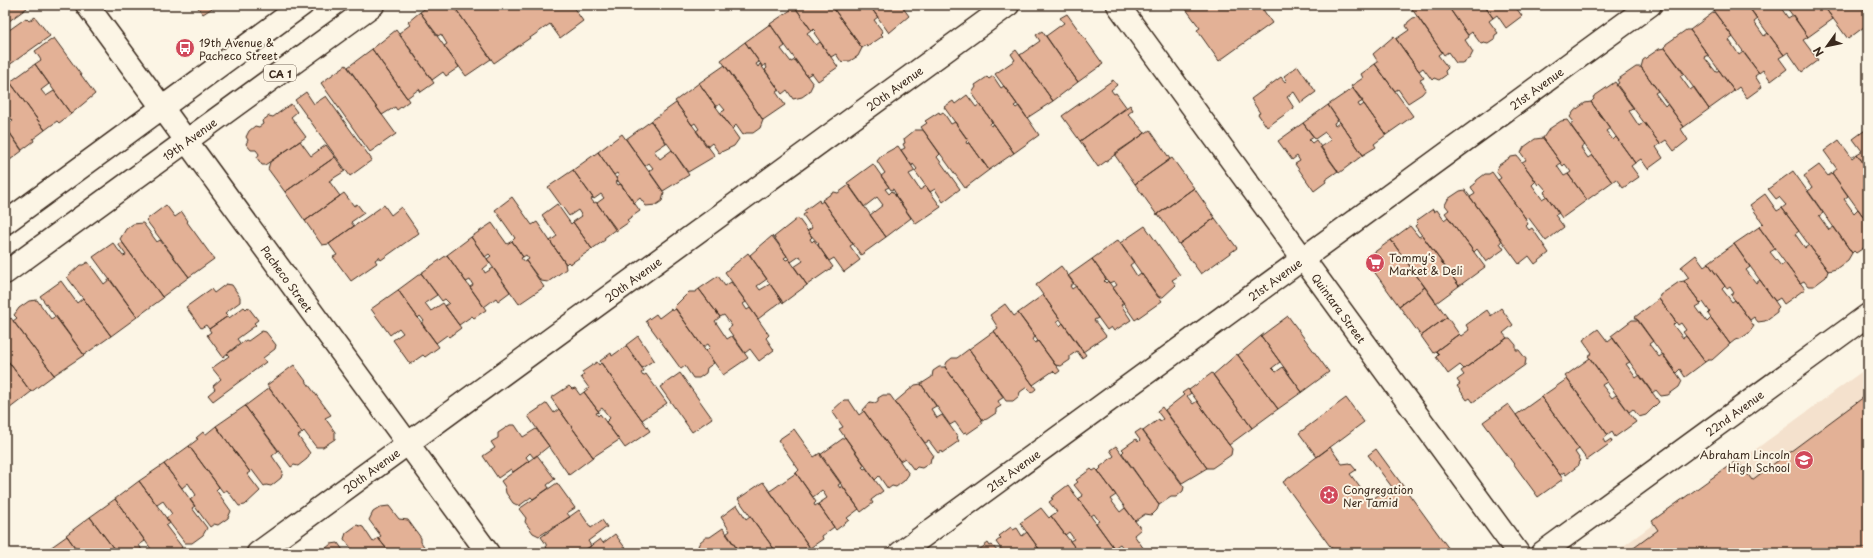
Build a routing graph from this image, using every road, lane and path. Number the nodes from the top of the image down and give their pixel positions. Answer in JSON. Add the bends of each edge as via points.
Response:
{"nodes":[{"id":1,"x":87,"y":5,"type":"edge"},
{"id":2,"x":302,"y":5,"type":"edge"},
{"id":3,"x":373,"y":5,"type":"edge"},
{"id":4,"x":1008,"y":5,"type":"edge"},
{"id":5,"x":1118,"y":5,"type":"edge"},
{"id":6,"x":1650,"y":5,"type":"edge"},
{"id":7,"x":162,"y":108,"type":"junction"},
{"id":8,"x":186,"y":141,"type":"junction"},
{"id":9,"x":5,"y":223,"type":"edge"},
{"id":10,"x":1303,"y":259,"type":"junction"},
{"id":11,"x":5,"y":273,"type":"edge"},
{"id":12,"x":1868,"y":315,"type":"edge"},
{"id":13,"x":408,"y":444,"type":"junction"},
{"id":14,"x":258,"y":553,"type":"edge"},
{"id":15,"x":488,"y":553,"type":"edge"},
{"id":16,"x":900,"y":553,"type":"edge"},
{"id":17,"x":1518,"y":553,"type":"edge"},
{"id":18,"x":1542,"y":553,"type":"edge"}],
"edges":[{"from":1,"to":7,"type":"main road","name":"Pacheco Street"},
{"from":2,"to":7,"type":"main road"},
{"from":3,"to":8,"type":"main road","name":"19th Avenue","number":"CA 1"},
{"from":4,"to":13,"type":"main road","name":"20th Avenue"},
{"from":5,"to":10,"type":"main road","name":"Quintara Street"},
{"from":6,"to":10,"type":"main road","name":"21st Avenue"},
{"from":7,"to":8,"type":"main road","name":"Pacheco Street"},
{"from":7,"to":9,"type":"main road"},
{"from":8,"to":11,"type":"main road","name":"19th Avenue","number":"CA 1"},
{"from":8,"to":13,"type":"main road","name":"Pacheco Street"},
{"from":10,"to":16,"type":"main road","name":"21st Avenue"},
{"from":10,"to":17,"type":"main road","name":"Quintara Street"},
{"from":12,"to":18,"type":"main road","name":"22nd Avenue"},
{"from":13,"to":14,"type":"main road","name":"20th Avenue"},
{"from":13,"to":15,"type":"main road","name":"Pacheco Street"}]}
